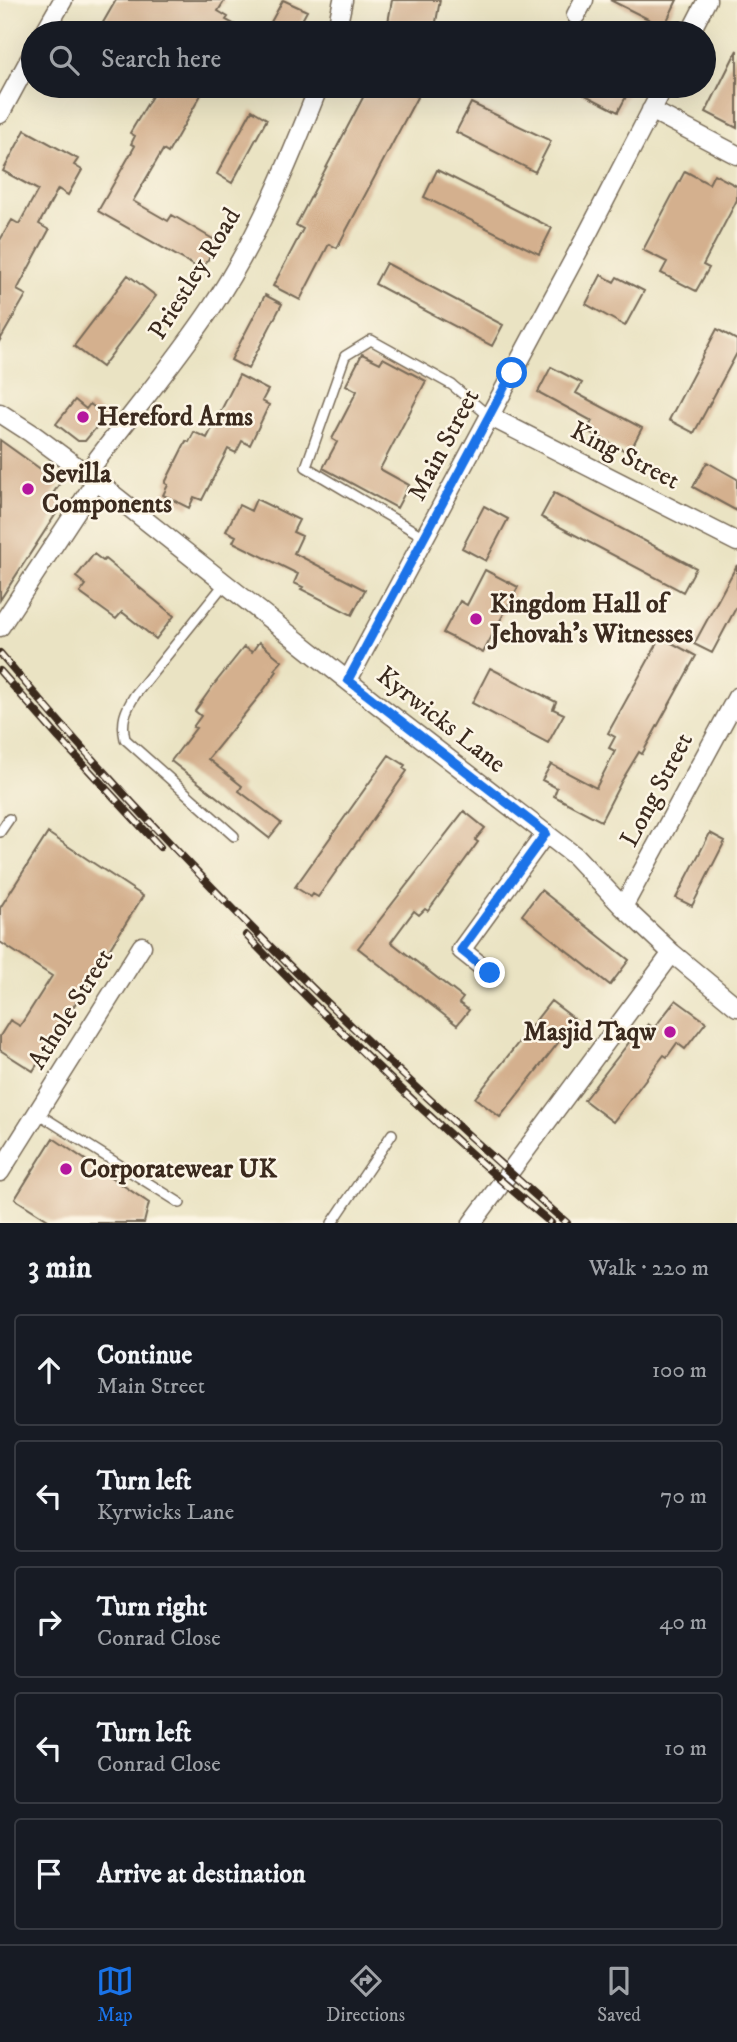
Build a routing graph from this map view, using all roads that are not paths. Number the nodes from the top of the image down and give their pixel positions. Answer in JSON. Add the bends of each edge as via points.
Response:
{"nodes":[{"id":1,"x":63,"y":0,"type":"edge"},
{"id":2,"x":342,"y":0,"type":"edge"},
{"id":3,"x":707,"y":0,"type":"edge"},
{"id":4,"x":51,"y":21,"type":"edge"},
{"id":5,"x":338,"y":21,"type":"edge"},
{"id":6,"x":696,"y":21,"type":"edge"},
{"id":7,"x":21,"y":75,"type":"edge"},
{"id":8,"x":314,"y":98,"type":"edge"},
{"id":9,"x":658,"y":98,"type":"edge"},
{"id":10,"x":651,"y":110,"type":"junction"},
{"id":11,"x":0,"y":114,"type":"edge"},
{"id":12,"x":737,"y":155,"type":"edge"},
{"id":13,"x":0,"y":413,"type":"edge"},
{"id":14,"x":489,"y":416,"type":"junction"},
{"id":15,"x":92,"y":477,"type":"junction"},
{"id":16,"x":424,"y":537,"type":"junction"},
{"id":17,"x":737,"y":542,"type":"edge"},
{"id":18,"x":225,"y":583,"type":"junction"},
{"id":19,"x":0,"y":627,"type":"edge"},
{"id":20,"x":348,"y":680,"type":"junction"},
{"id":21,"x":737,"y":697,"type":"edge"},
{"id":22,"x":9,"y":819,"type":"dead end"},
{"id":23,"x":0,"y":832,"type":"edge"},
{"id":24,"x":546,"y":833,"type":"junction"},
{"id":25,"x":234,"y":836,"type":"dead end"},
{"id":26,"x":624,"y":907,"type":"junction"},
{"id":27,"x":142,"y":946,"type":"dead end"},
{"id":28,"x":672,"y":953,"type":"junction"},
{"id":29,"x":490,"y":973,"type":"dead end"},
{"id":30,"x":737,"y":1007,"type":"edge"},
{"id":31,"x":37,"y":1113,"type":"junction"},
{"id":32,"x":392,"y":1134,"type":"dead end"},
{"id":33,"x":0,"y":1172,"type":"edge"},
{"id":34,"x":180,"y":1203,"type":"dead end"},
{"id":35,"x":332,"y":1223,"type":"edge"},
{"id":36,"x":472,"y":1223,"type":"edge"}],
"edges":[{"from":1,"to":4,"type":"street"},
{"from":2,"to":5,"type":"street"},
{"from":3,"to":6,"type":"street"},
{"from":7,"to":11,"type":"street"},
{"from":8,"to":15,"type":"street","name":"Priestley Road","via":[[283,176],[212,307]]},
{"from":9,"to":10,"type":"street","name":"Main Street"},
{"from":10,"to":12,"type":"street"},
{"from":10,"to":14,"type":"street","name":"Main Street"},
{"from":13,"to":15,"type":"street","name":"Kyrwicks Lane"},
{"from":14,"to":16,"type":"street","name":"Main Street"},
{"from":14,"to":16,"type":"lane","via":[[452,385],[371,340],[345,356],[306,467]]},
{"from":14,"to":17,"type":"street","name":"King Street"},
{"from":15,"to":18,"type":"street","name":"Kyrwicks Lane"},
{"from":15,"to":19,"type":"street","name":"Priestley Road"},
{"from":16,"to":20,"type":"street","name":"Main Street"},
{"from":18,"to":20,"type":"street","name":"Kyrwicks Lane"},
{"from":18,"to":25,"type":"lane","via":[[135,695],[122,724],[125,739]]},
{"from":20,"to":24,"type":"street","name":"Kyrwicks Lane"},
{"from":21,"to":26,"type":"street","name":"Long Street"},
{"from":22,"to":23,"type":"lane"},
{"from":24,"to":26,"type":"street","name":"Kyrwicks Lane"},
{"from":24,"to":29,"type":"street","via":[[461,950]]},
{"from":26,"to":28,"type":"street","name":"Kyrwicks Lane"},
{"from":27,"to":31,"type":"street","name":"Athole Street"},
{"from":28,"to":30,"type":"street","name":"Kyrwicks Lane"},
{"from":28,"to":36,"type":"street"},
{"from":31,"to":33,"type":"street","name":"Athole Street"},
{"from":31,"to":34,"type":"lane"},
{"from":32,"to":35,"type":"lane"}]}
